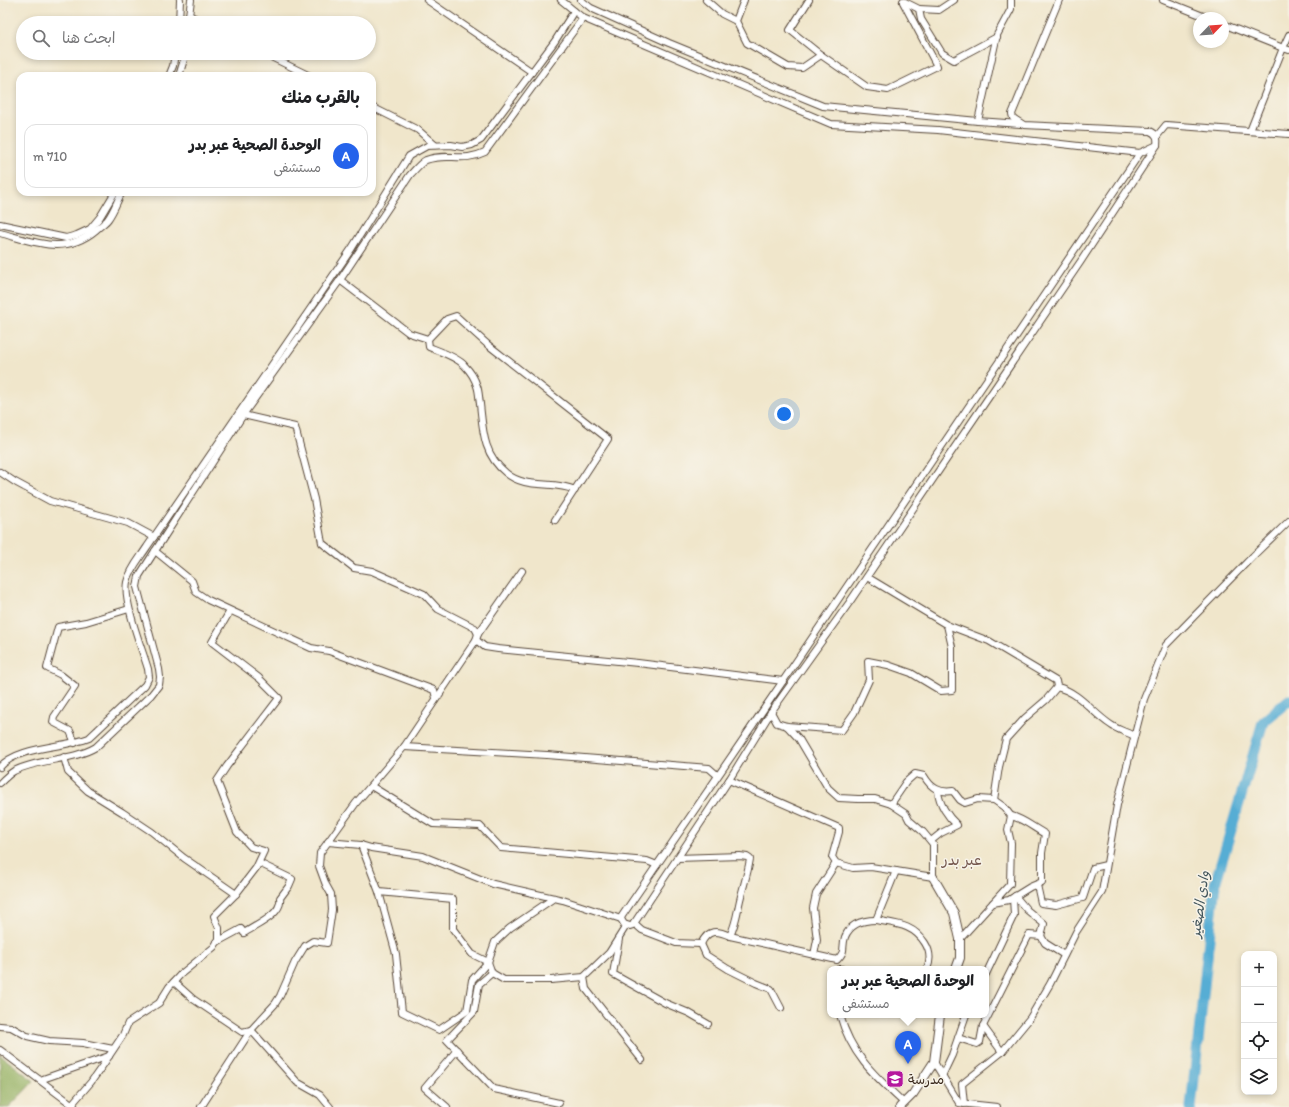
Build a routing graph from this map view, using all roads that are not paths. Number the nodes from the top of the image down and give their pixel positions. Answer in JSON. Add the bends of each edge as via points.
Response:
{"nodes":[{"id":1,"x":180,"y":0,"type":"edge"},
{"id":2,"x":190,"y":0,"type":"edge"},
{"id":3,"x":427,"y":0,"type":"edge"},
{"id":4,"x":561,"y":0,"type":"edge"},
{"id":5,"x":581,"y":0,"type":"edge"},
{"id":6,"x":706,"y":0,"type":"edge"},
{"id":7,"x":744,"y":0,"type":"edge"},
{"id":8,"x":809,"y":0,"type":"edge"},
{"id":9,"x":954,"y":0,"type":"edge"},
{"id":10,"x":1011,"y":0,"type":"edge"},
{"id":11,"x":1059,"y":0,"type":"edge"},
{"id":12,"x":1163,"y":0,"type":"edge"},
{"id":13,"x":903,"y":1,"type":"edge"},
{"id":14,"x":919,"y":9,"type":"junction"},
{"id":15,"x":574,"y":11,"type":"junction"},
{"id":16,"x":1193,"y":12,"type":"edge"},
{"id":17,"x":189,"y":15,"type":"edge"},
{"id":18,"x":179,"y":16,"type":"edge"},
{"id":19,"x":583,"y":18,"type":"junction"},
{"id":20,"x":736,"y":21,"type":"junction"},
{"id":21,"x":1229,"y":26,"type":"edge"},
{"id":22,"x":1289,"y":35,"type":"edge"},
{"id":23,"x":997,"y":37,"type":"junction"},
{"id":24,"x":1286,"y":49,"type":"edge"},
{"id":25,"x":821,"y":55,"type":"junction"},
{"id":26,"x":174,"y":60,"type":"edge"},
{"id":27,"x":184,"y":60,"type":"edge"},
{"id":28,"x":277,"y":60,"type":"edge"},
{"id":29,"x":171,"y":72,"type":"edge"},
{"id":30,"x":180,"y":72,"type":"edge"},
{"id":31,"x":302,"y":72,"type":"edge"},
{"id":32,"x":532,"y":72,"type":"junction"},
{"id":33,"x":376,"y":109,"type":"edge"},
{"id":34,"x":978,"y":122,"type":"junction"},
{"id":35,"x":1024,"y":125,"type":"junction"},
{"id":36,"x":1250,"y":131,"type":"junction"},
{"id":37,"x":1289,"y":134,"type":"edge"},
{"id":38,"x":1157,"y":136,"type":"junction"},
{"id":39,"x":435,"y":145,"type":"junction"},
{"id":40,"x":1157,"y":145,"type":"junction"},
{"id":41,"x":1140,"y":153,"type":"junction"},
{"id":42,"x":113,"y":196,"type":"edge"},
{"id":43,"x":120,"y":196,"type":"edge"},
{"id":44,"x":0,"y":224,"type":"edge"},
{"id":45,"x":0,"y":233,"type":"edge"},
{"id":46,"x":340,"y":280,"type":"junction"},
{"id":47,"x":428,"y":339,"type":"junction"},
{"id":48,"x":243,"y":415,"type":"junction"},
{"id":49,"x":0,"y":472,"type":"edge"},
{"id":50,"x":575,"y":490,"type":"junction"},
{"id":51,"x":555,"y":520,"type":"dead end"},
{"id":52,"x":1289,"y":521,"type":"edge"},
{"id":53,"x":154,"y":537,"type":"junction"},
{"id":54,"x":155,"y":551,"type":"junction"},
{"id":55,"x":522,"y":571,"type":"dead end"},
{"id":56,"x":867,"y":577,"type":"junction"},
{"id":57,"x":129,"y":609,"type":"junction"},
{"id":58,"x":230,"y":611,"type":"junction"},
{"id":59,"x":947,"y":624,"type":"junction"},
{"id":60,"x":477,"y":637,"type":"junction"},
{"id":61,"x":783,"y":681,"type":"junction"},
{"id":62,"x":1057,"y":687,"type":"junction"},
{"id":63,"x":436,"y":698,"type":"junction"},
{"id":64,"x":771,"y":712,"type":"junction"},
{"id":65,"x":788,"y":726,"type":"junction"},
{"id":66,"x":1134,"y":736,"type":"junction"},
{"id":67,"x":75,"y":743,"type":"junction"},
{"id":68,"x":404,"y":747,"type":"junction"},
{"id":69,"x":64,"y":757,"type":"junction"},
{"id":70,"x":0,"y":767,"type":"edge"},
{"id":71,"x":718,"y":775,"type":"junction"},
{"id":72,"x":729,"y":780,"type":"junction"},
{"id":73,"x":0,"y":783,"type":"edge"},
{"id":74,"x":371,"y":786,"type":"junction"},
{"id":75,"x":938,"y":791,"type":"junction"},
{"id":76,"x":994,"y":800,"type":"junction"},
{"id":77,"x":891,"y":804,"type":"junction"},
{"id":78,"x":1011,"y":816,"type":"junction"},
{"id":79,"x":931,"y":841,"type":"junction"},
{"id":80,"x":328,"y":842,"type":"junction"},
{"id":81,"x":361,"y":845,"type":"junction"},
{"id":82,"x":677,"y":858,"type":"junction"},
{"id":83,"x":259,"y":863,"type":"junction"},
{"id":84,"x":836,"y":863,"type":"junction"},
{"id":85,"x":656,"y":865,"type":"junction"},
{"id":86,"x":1106,"y":865,"type":"junction"},
{"id":87,"x":896,"y":871,"type":"junction"},
{"id":88,"x":933,"y":877,"type":"junction"},
{"id":89,"x":1037,"y":884,"type":"junction"},
{"id":90,"x":379,"y":892,"type":"junction"},
{"id":91,"x":236,"y":894,"type":"junction"},
{"id":92,"x":1014,"y":897,"type":"junction"},
{"id":93,"x":554,"y":898,"type":"junction"},
{"id":94,"x":993,"y":903,"type":"junction"},
{"id":95,"x":621,"y":918,"type":"junction"},
{"id":96,"x":876,"y":920,"type":"junction"},
{"id":97,"x":634,"y":923,"type":"junction"},
{"id":98,"x":626,"y":926,"type":"junction"},
{"id":99,"x":620,"y":936,"type":"junction"},
{"id":100,"x":730,"y":936,"type":"junction"},
{"id":101,"x":1041,"y":936,"type":"junction"},
{"id":102,"x":960,"y":939,"type":"junction"},
{"id":103,"x":217,"y":942,"type":"junction"},
{"id":104,"x":701,"y":944,"type":"junction"},
{"id":105,"x":1064,"y":955,"type":"junction"},
{"id":106,"x":814,"y":956,"type":"junction"},
{"id":107,"x":488,"y":962,"type":"junction"},
{"id":108,"x":928,"y":966,"type":"edge"},
{"id":109,"x":957,"y":966,"type":"edge"},
{"id":110,"x":989,"y":968,"type":"edge"},
{"id":111,"x":492,"y":973,"type":"junction"},
{"id":112,"x":584,"y":977,"type":"junction"},
{"id":113,"x":174,"y":982,"type":"junction"},
{"id":114,"x":780,"y":1008,"type":"dead end"},
{"id":115,"x":989,"y":1014,"type":"edge"},
{"id":116,"x":841,"y":1018,"type":"edge"},
{"id":117,"x":940,"y":1018,"type":"edge"},
{"id":118,"x":965,"y":1018,"type":"edge"},
{"id":119,"x":987,"y":1018,"type":"edge"},
{"id":120,"x":708,"y":1024,"type":"dead end"},
{"id":121,"x":0,"y":1026,"type":"edge"},
{"id":122,"x":983,"y":1026,"type":"junction"},
{"id":123,"x":251,"y":1030,"type":"junction"},
{"id":124,"x":958,"y":1038,"type":"junction"},
{"id":125,"x":113,"y":1049,"type":"junction"},
{"id":126,"x":0,"y":1050,"type":"edge"},
{"id":127,"x":457,"y":1050,"type":"junction"},
{"id":128,"x":1002,"y":1052,"type":"junction"},
{"id":129,"x":109,"y":1056,"type":"junction"},
{"id":130,"x":642,"y":1060,"type":"dead end"},
{"id":131,"x":934,"y":1062,"type":"junction"},
{"id":132,"x":942,"y":1076,"type":"junction"},
{"id":133,"x":40,"y":1080,"type":"junction"},
{"id":134,"x":559,"y":1103,"type":"dead end"},
{"id":135,"x":964,"y":1104,"type":"junction"},
{"id":136,"x":902,"y":1105,"type":"edge"},
{"id":137,"x":73,"y":1106,"type":"edge"},
{"id":138,"x":200,"y":1107,"type":"edge"},
{"id":139,"x":330,"y":1107,"type":"edge"},
{"id":140,"x":447,"y":1107,"type":"edge"},
{"id":141,"x":997,"y":1107,"type":"edge"}],
"edges":[{"from":1,"to":18,"type":"street"},
{"from":2,"to":17,"type":"street"},
{"from":3,"to":32,"type":"street"},
{"from":4,"to":15,"type":"street"},
{"from":5,"to":34,"type":"street","via":[[591,8],[669,43],[823,106]]},
{"from":6,"to":20,"type":"street","via":[[722,14]]},
{"from":7,"to":20,"type":"street"},
{"from":8,"to":25,"type":"street","via":[[790,30]]},
{"from":9,"to":14,"type":"street","via":[[939,10]]},
{"from":10,"to":23,"type":"street","via":[[1011,9]]},
{"from":11,"to":35,"type":"street","via":[[1012,114],[1013,118]]},
{"from":12,"to":16,"type":"street"},
{"from":13,"to":14,"type":"street"},
{"from":13,"to":25,"type":"street","via":[[937,66],[888,90],[867,87]]},
{"from":14,"to":23,"type":"street","via":[[942,53],[954,60]]},
{"from":15,"to":19,"type":"street"},
{"from":15,"to":32,"type":"street"},
{"from":19,"to":41,"type":"street","via":[[831,124],[938,130]]},
{"from":19,"to":46,"type":"street","via":[[485,152],[470,158],[437,157],[425,160],[410,175]]},
{"from":20,"to":25,"type":"street","via":[[746,43],[788,67],[802,68]]},
{"from":21,"to":24,"type":"street"},
{"from":22,"to":24,"type":"street"},
{"from":23,"to":34,"type":"street"},
{"from":24,"to":36,"type":"street"},
{"from":26,"to":29,"type":"street"},
{"from":27,"to":30,"type":"street"},
{"from":28,"to":31,"type":"street"},
{"from":32,"to":39,"type":"street","via":[[481,140],[462,147]]},
{"from":33,"to":39,"type":"street","via":[[418,130]]},
{"from":34,"to":35,"type":"street"},
{"from":35,"to":38,"type":"street","via":[[1150,131]]},
{"from":36,"to":37,"type":"street"},
{"from":36,"to":38,"type":"street","via":[[1166,125]]},
{"from":38,"to":40,"type":"street"},
{"from":39,"to":53,"type":"street","via":[[409,156],[352,248]]},
{"from":40,"to":41,"type":"street"},
{"from":40,"to":56,"type":"street"},
{"from":41,"to":61,"type":"street"},
{"from":42,"to":44,"type":"street","via":[[90,229],[71,237],[55,237]]},
{"from":43,"to":45,"type":"street","via":[[108,220],[78,242],[63,245],[46,244]]},
{"from":46,"to":47,"type":"street","via":[[409,333]]},
{"from":46,"to":48,"type":"street"},
{"from":47,"to":50,"type":"street","via":[[429,347],[464,364],[477,386],[484,440],[494,460],[506,473],[518,481],[566,486]]},
{"from":47,"to":50,"type":"street","via":[[446,319],[456,316],[487,344],[608,439]]},
{"from":48,"to":54,"type":"street"},
{"from":48,"to":60,"type":"street","via":[[294,427],[314,499],[322,542],[354,568],[372,571],[424,594],[438,609],[475,628]]},
{"from":49,"to":53,"type":"street","via":[[50,501],[128,523]]},
{"from":50,"to":51,"type":"street"},
{"from":52,"to":66,"type":"street","via":[[1166,645],[1144,699]]},
{"from":53,"to":57,"type":"street","via":[[127,581]]},
{"from":54,"to":58,"type":"street","via":[[192,581],[196,592]]},
{"from":54,"to":69,"type":"street","via":[[139,576],[137,588],[159,669],[159,685],[96,746],[86,752]]},
{"from":55,"to":60,"type":"street"},
{"from":56,"to":59,"type":"street"},
{"from":56,"to":64,"type":"street"},
{"from":57,"to":67,"type":"street","via":[[149,677],[145,685],[89,738]]},
{"from":57,"to":67,"type":"street","via":[[58,628],[47,668],[75,686],[53,722],[70,731]]},
{"from":58,"to":63,"type":"street","via":[[311,648],[329,651],[434,690]]},
{"from":58,"to":83,"type":"street","via":[[212,642],[279,698],[217,781],[237,832],[251,847],[264,851]]},
{"from":59,"to":62,"type":"street","via":[[989,641],[1056,681]]},
{"from":59,"to":65,"type":"street","via":[[952,647],[952,690],[941,691],[911,673],[868,661],[869,680],[854,713],[842,730]]},
{"from":60,"to":61,"type":"street","via":[[485,647],[498,649]]},
{"from":60,"to":63,"type":"street"},
{"from":61,"to":71,"type":"street"},
{"from":62,"to":66,"type":"street","via":[[1074,694],[1112,726]]},
{"from":62,"to":76,"type":"street","via":[[1006,739]]},
{"from":63,"to":68,"type":"street"},
{"from":64,"to":65,"type":"street","via":[[777,723]]},
{"from":64,"to":72,"type":"street"},
{"from":65,"to":77,"type":"street","via":[[799,739],[828,788],[839,798],[875,798]]},
{"from":66,"to":86,"type":"street"},
{"from":67,"to":70,"type":"street","via":[[27,752]]},
{"from":68,"to":71,"type":"street","via":[[709,768]]},
{"from":68,"to":74,"type":"street"},
{"from":69,"to":73,"type":"street","via":[[13,771]]},
{"from":69,"to":91,"type":"street","via":[[68,772],[88,792],[146,828]]},
{"from":71,"to":85,"type":"street"},
{"from":72,"to":82,"type":"street"},
{"from":72,"to":84,"type":"street","via":[[839,828],[832,856]]},
{"from":74,"to":80,"type":"street"},
{"from":74,"to":85,"type":"street","via":[[433,824],[480,826],[501,848],[647,861]]},
{"from":75,"to":76,"type":"street","via":[[953,791],[965,803],[978,799]]},
{"from":75,"to":77,"type":"street","via":[[924,776],[915,774],[906,782]]},
{"from":75,"to":79,"type":"street","via":[[939,799],[957,825]]},
{"from":76,"to":78,"type":"street"},
{"from":77,"to":79,"type":"street","via":[[906,814]]},
{"from":78,"to":89,"type":"street","via":[[1018,817],[1045,834],[1042,882]]},
{"from":78,"to":94,"type":"street","via":[[1008,830],[1011,843],[1010,884]]},
{"from":79,"to":88,"type":"street"},
{"from":80,"to":81,"type":"street"},
{"from":80,"to":123,"type":"street","via":[[320,853],[320,866],[331,894],[332,910],[327,943],[313,941],[305,946],[275,1004]]},
{"from":81,"to":90,"type":"street"},
{"from":81,"to":93,"type":"street","via":[[423,856],[493,884]]},
{"from":82,"to":97,"type":"street"},
{"from":82,"to":100,"type":"street","via":[[740,856],[750,859],[736,924]]},
{"from":83,"to":91,"type":"street"},
{"from":83,"to":103,"type":"street","via":[[292,879],[280,898],[281,903],[277,911],[244,933],[242,929]]},
{"from":84,"to":87,"type":"street","via":[[853,868],[871,866]]},
{"from":84,"to":106,"type":"street","via":[[816,894],[813,908],[817,940]]},
{"from":85,"to":95,"type":"street"},
{"from":86,"to":89,"type":"street","via":[[1093,868],[1083,898],[1056,905],[1041,903]]},
{"from":86,"to":105,"type":"street","via":[[1102,892]]},
{"from":87,"to":88,"type":"street"},
{"from":87,"to":96,"type":"street"},
{"from":88,"to":102,"type":"street","via":[[954,913]]},
{"from":89,"to":92,"type":"street"},
{"from":90,"to":107,"type":"street","via":[[453,899],[453,929],[472,954]]},
{"from":90,"to":107,"type":"street","via":[[396,954],[402,1012],[439,1030],[466,1011],[472,980]]},
{"from":91,"to":103,"type":"street","via":[[214,916],[219,928]]},
{"from":92,"to":94,"type":"street"},
{"from":92,"to":101,"type":"street","via":[[1044,924]]},
{"from":92,"to":110,"type":"street","via":[[1014,916]]},
{"from":93,"to":95,"type":"street"},
{"from":93,"to":107,"type":"street","via":[[510,928],[495,942]]},
{"from":94,"to":102,"type":"street"},
{"from":95,"to":98,"type":"street"},
{"from":96,"to":106,"type":"street","via":[[866,920],[852,926],[845,937],[843,954],[837,960]]},
{"from":96,"to":108,"type":"street","via":[[903,926],[919,934],[929,949]]},
{"from":97,"to":98,"type":"street"},
{"from":97,"to":104,"type":"street","via":[[642,930],[676,943]]},
{"from":98,"to":99,"type":"street"},
{"from":99,"to":112,"type":"street","via":[[609,953]]},
{"from":99,"to":120,"type":"street","via":[[613,974]]},
{"from":100,"to":104,"type":"street","via":[[720,932],[710,933],[704,937]]},
{"from":100,"to":106,"type":"street","via":[[785,947]]},
{"from":101,"to":105,"type":"street","via":[[1045,943]]},
{"from":101,"to":115,"type":"street","via":[[1029,935]]},
{"from":102,"to":109,"type":"street","via":[[960,958]]},
{"from":103,"to":113,"type":"street"},
{"from":104,"to":114,"type":"street","via":[[706,955],[723,966],[771,989]]},
{"from":105,"to":128,"type":"street","via":[[1030,1018]]},
{"from":107,"to":111,"type":"street"},
{"from":111,"to":112,"type":"street","via":[[504,980]]},
{"from":111,"to":127,"type":"street","via":[[479,984],[474,1012],[447,1040]]},
{"from":112,"to":130,"type":"street","via":[[586,989]]},
{"from":113,"to":123,"type":"street","via":[[242,1032]]},
{"from":113,"to":125,"type":"street","via":[[159,1002],[128,1023]]},
{"from":116,"to":136,"type":"street","via":[[852,1047]]},
{"from":117,"to":131,"type":"street"},
{"from":118,"to":124,"type":"street"},
{"from":119,"to":122,"type":"street"},
{"from":121,"to":125,"type":"street","via":[[49,1041],[82,1043]]},
{"from":122,"to":124,"type":"street","via":[[980,1042],[976,1044]]},
{"from":122,"to":128,"type":"street"},
{"from":123,"to":138,"type":"street"},
{"from":123,"to":139,"type":"street","via":[[297,1082],[320,1095]]},
{"from":124,"to":132,"type":"street"},
{"from":125,"to":129,"type":"street"},
{"from":126,"to":133,"type":"street"},
{"from":127,"to":134,"type":"street","via":[[494,1089]]},
{"from":127,"to":140,"type":"street","via":[[425,1088]]},
{"from":128,"to":135,"type":"street","via":[[962,1084]]},
{"from":129,"to":133,"type":"street"},
{"from":129,"to":137,"type":"street"},
{"from":131,"to":132,"type":"street"},
{"from":131,"to":136,"type":"street","via":[[913,1094]]},
{"from":132,"to":135,"type":"street","via":[[959,1103]]},
{"from":133,"to":137,"type":"street"},
{"from":135,"to":141,"type":"street"}]}
